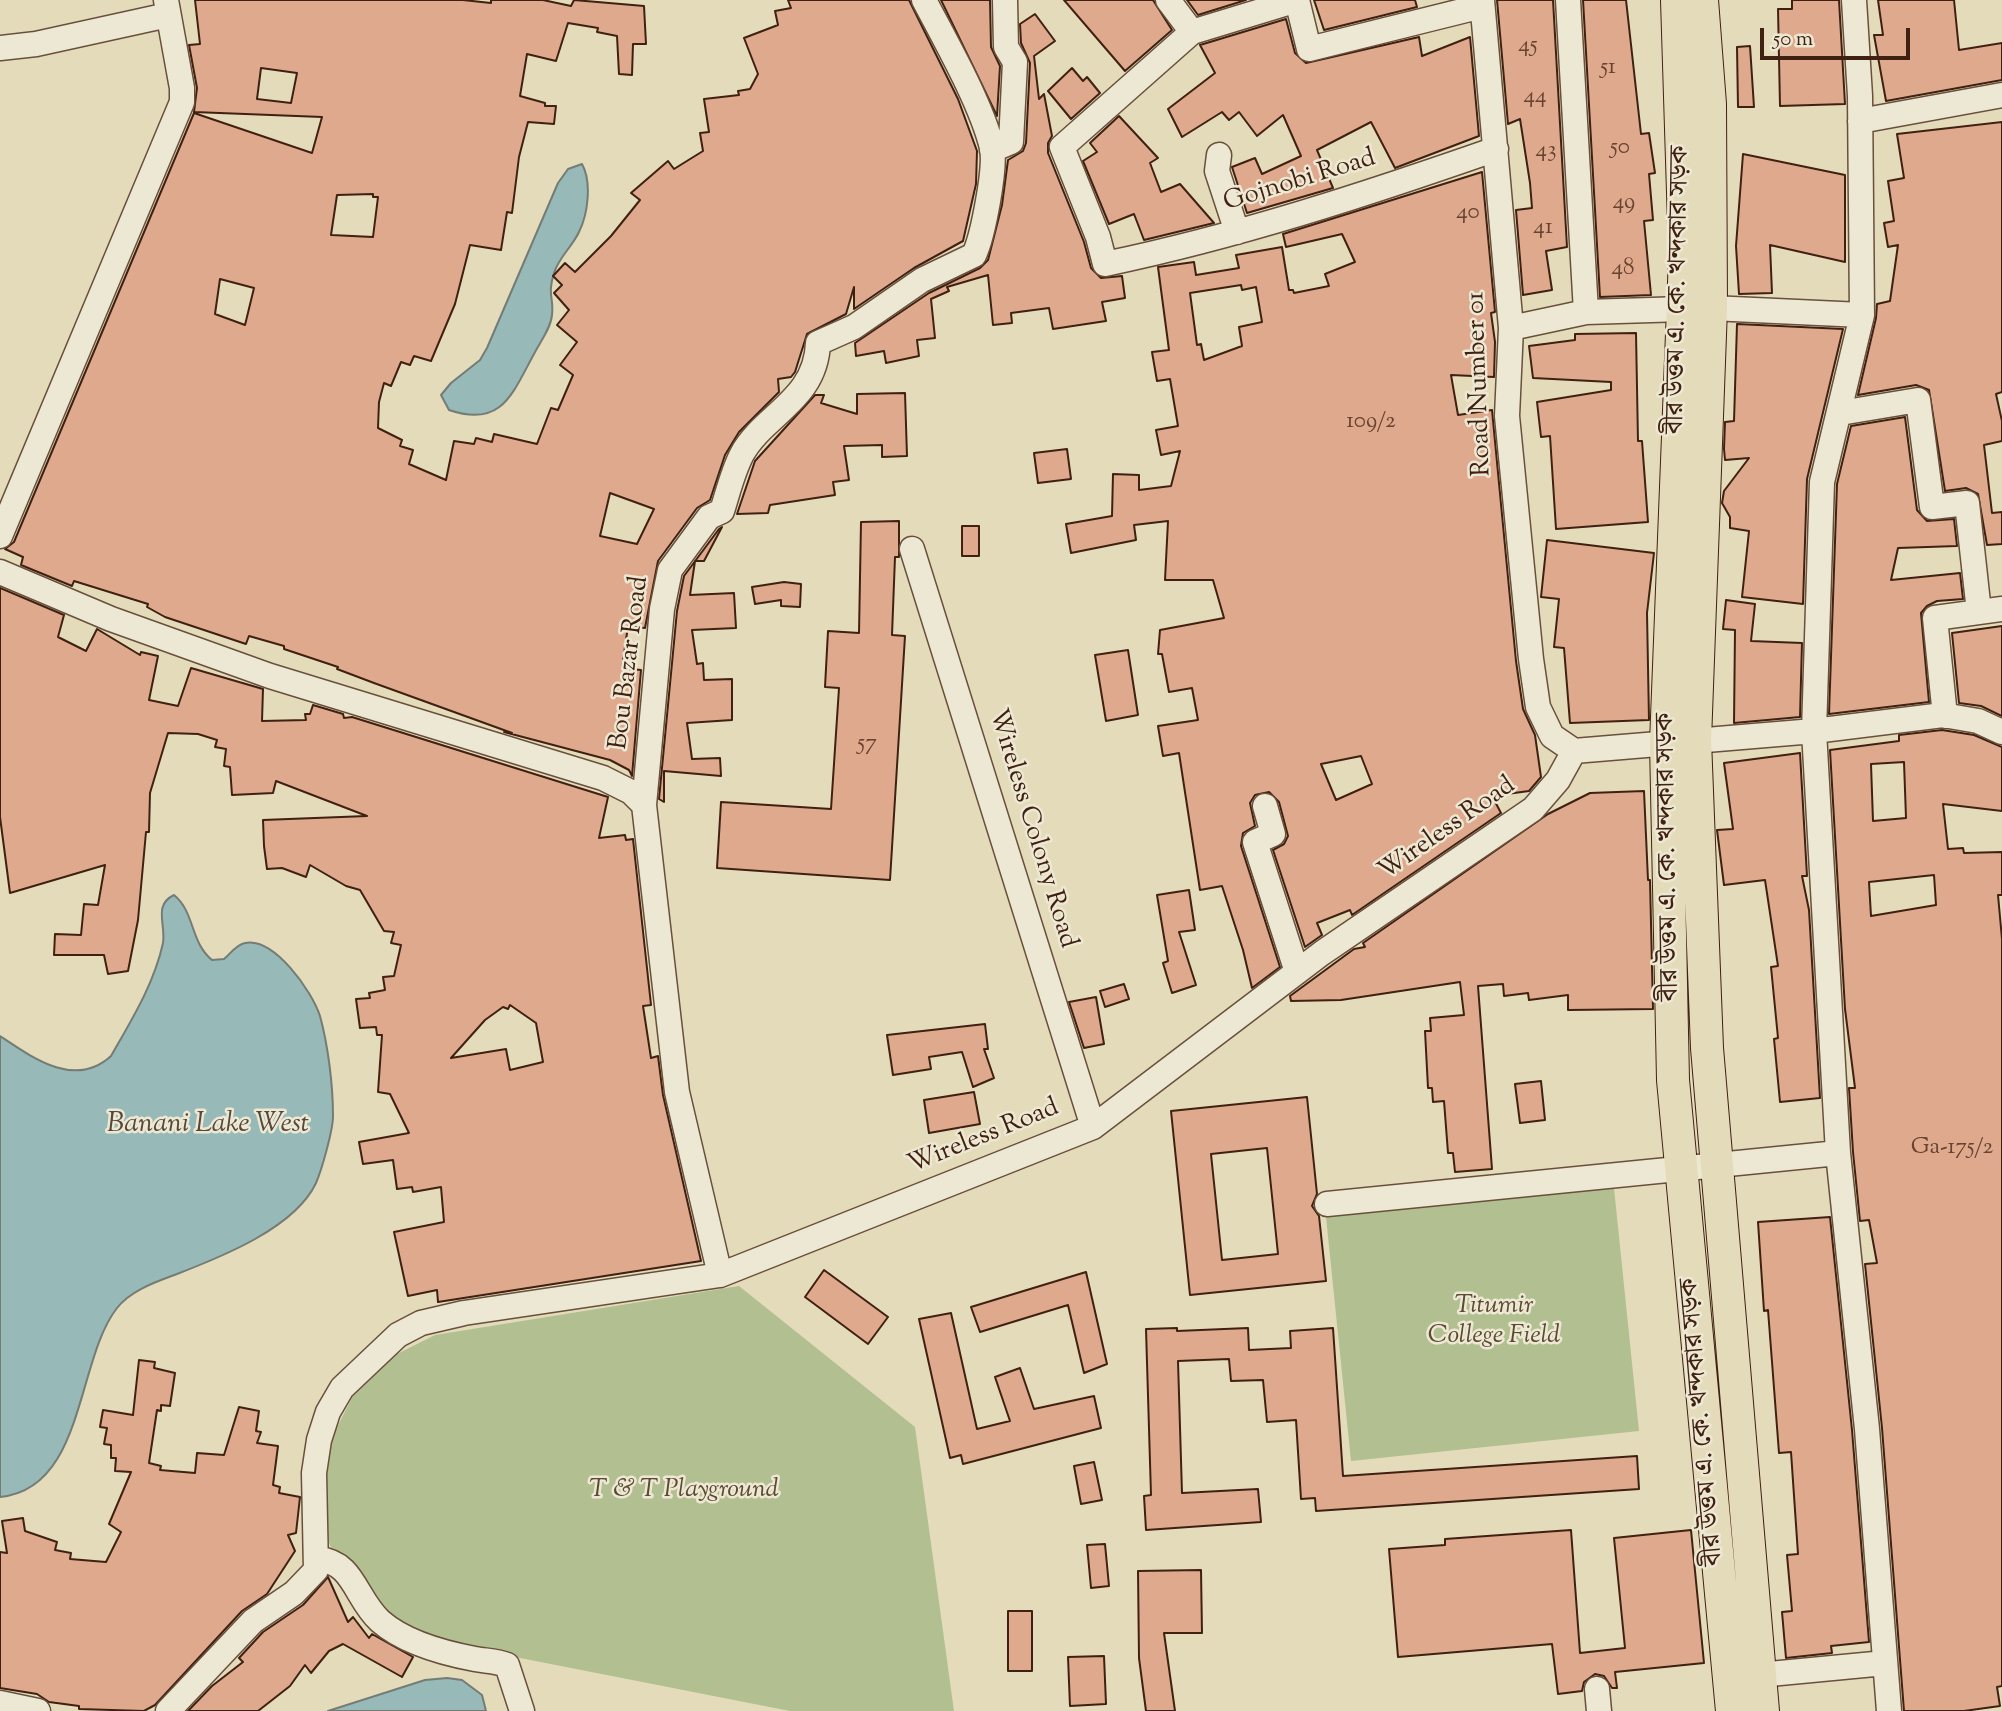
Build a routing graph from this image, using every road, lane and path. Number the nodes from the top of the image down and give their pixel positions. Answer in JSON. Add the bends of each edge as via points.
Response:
{"nodes":[{"id":1,"x":924,"y":0,"type":"edge"},
{"id":2,"x":1006,"y":0,"type":"edge"},
{"id":3,"x":1168,"y":0,"type":"edge"},
{"id":4,"x":1297,"y":0,"type":"edge"},
{"id":5,"x":1568,"y":0,"type":"edge"},
{"id":6,"x":1677,"y":0,"type":"edge"},
{"id":7,"x":1702,"y":0,"type":"edge"},
{"id":8,"x":1854,"y":0,"type":"edge"},
{"id":9,"x":1482,"y":3,"type":"edge"},
{"id":10,"x":167,"y":7,"type":"edge"},
{"id":11,"x":1192,"y":32,"type":"junction"},
{"id":12,"x":0,"y":48,"type":"edge"},
{"id":13,"x":2002,"y":95,"type":"edge"},
{"id":14,"x":1860,"y":121,"type":"junction"},
{"id":15,"x":1496,"y":149,"type":"junction"},
{"id":16,"x":992,"y":150,"type":"junction"},
{"id":17,"x":1219,"y":155,"type":"dead end"},
{"id":18,"x":1237,"y":232,"type":"junction"},
{"id":19,"x":1697,"y":308,"type":"junction"},
{"id":20,"x":1586,"y":312,"type":"junction"},
{"id":21,"x":1862,"y":315,"type":"junction"},
{"id":22,"x":1511,"y":328,"type":"junction"},
{"id":23,"x":1839,"y":413,"type":"junction"},
{"id":24,"x":0,"y":536,"type":"edge"},
{"id":25,"x":912,"y":548,"type":"dead end"},
{"id":26,"x":1,"y":580,"type":"edge"},
{"id":27,"x":1990,"y":610,"type":"edge"},
{"id":28,"x":1945,"y":716,"type":"junction"},
{"id":29,"x":1814,"y":731,"type":"junction"},
{"id":30,"x":2002,"y":732,"type":"edge"},
{"id":31,"x":1681,"y":741,"type":"junction"},
{"id":32,"x":1574,"y":751,"type":"junction"},
{"id":33,"x":645,"y":805,"type":"junction"},
{"id":34,"x":1265,"y":806,"type":"dead end"},
{"id":35,"x":1297,"y":972,"type":"junction"},
{"id":36,"x":1093,"y":1127,"type":"junction"},
{"id":37,"x":1838,"y":1153,"type":"junction"},
{"id":38,"x":1716,"y":1164,"type":"junction"},
{"id":39,"x":1680,"y":1167,"type":"junction"},
{"id":40,"x":1327,"y":1204,"type":"dead end"},
{"id":41,"x":720,"y":1275,"type":"junction"},
{"id":42,"x":318,"y":1559,"type":"junction"},
{"id":43,"x":1885,"y":1662,"type":"junction"},
{"id":44,"x":1759,"y":1675,"type":"junction"},
{"id":45,"x":0,"y":1703,"type":"edge"},
{"id":46,"x":38,"y":1711,"type":"edge"},
{"id":47,"x":169,"y":1711,"type":"edge"},
{"id":48,"x":522,"y":1711,"type":"edge"},
{"id":49,"x":1732,"y":1711,"type":"edge"},
{"id":50,"x":1763,"y":1711,"type":"edge"},
{"id":51,"x":1889,"y":1711,"type":"edge"}],
"edges":[{"from":1,"to":16,"type":"street"},
{"from":2,"to":16,"type":"street","via":[[1006,47],[1015,62],[1011,142]]},
{"from":3,"to":11,"type":"street"},
{"from":4,"to":9,"type":"street","via":[[1309,49]]},
{"from":4,"to":11,"type":"street"},
{"from":5,"to":20,"type":"street"},
{"from":6,"to":19,"type":"main road","name":"বীর উত্তম এ. কে. খন্দকার সড়ক"},
{"from":7,"to":19,"type":"main road","name":"বীর উত্তম এ. কে. খন্দকার সড়ক","via":[[1710,104]]},
{"from":8,"to":14,"type":"street"},
{"from":9,"to":15,"type":"street","name":"Road Number 01"},
{"from":10,"to":12,"type":"street","via":[[36,44]]},
{"from":10,"to":24,"type":"street","via":[[182,102]]},
{"from":11,"to":18,"type":"street","name":"Gojnobi Road","via":[[1062,147],[1105,264]]},
{"from":13,"to":14,"type":"street"},
{"from":14,"to":21,"type":"street"},
{"from":15,"to":18,"type":"street","name":"Gojnobi Road","via":[[1337,205]]},
{"from":15,"to":22,"type":"street","name":"Road Number 01"},
{"from":16,"to":33,"type":"street","name":"Bou Bazar Road","via":[[988,199],[974,255],[922,280],[854,327],[818,343],[814,368],[785,411],[755,436],[742,454],[722,511],[709,517],[670,570],[662,609]]},
{"from":17,"to":18,"type":"street","via":[[1217,171]]},
{"from":19,"to":20,"type":"street"},
{"from":19,"to":21,"type":"street"},
{"from":19,"to":31,"type":"main road","name":"বীর উত্তম এ. কে. খন্দকার সড়ক"},
{"from":20,"to":22,"type":"street"},
{"from":21,"to":23,"type":"street"},
{"from":22,"to":32,"type":"street","name":"Road Number 01","via":[[1507,416],[1531,659],[1552,736]]},
{"from":23,"to":27,"type":"street","via":[[1918,400],[1932,506],[1967,503]]},
{"from":23,"to":29,"type":"street","via":[[1822,482]]},
{"from":25,"to":36,"type":"street","name":"Wireless Colony Road"},
{"from":26,"to":33,"type":"street","via":[[270,676],[603,778]]},
{"from":27,"to":28,"type":"street","via":[[1935,618]]},
{"from":28,"to":29,"type":"street"},
{"from":28,"to":30,"type":"street","via":[[1978,721]]},
{"from":29,"to":31,"type":"street"},
{"from":29,"to":37,"type":"street"},
{"from":31,"to":32,"type":"street"},
{"from":31,"to":38,"type":"main road","name":"বীর উত্তম এ. কে. খন্দকার সড়ক"},
{"from":31,"to":39,"type":"main road","name":"বীর উত্তম এ. কে. খন্দকার সড়ক","via":[[1673,1070]]},
{"from":32,"to":35,"type":"street","name":"Wireless Road","via":[[1558,780],[1533,809]]},
{"from":33,"to":41,"type":"street","name":"Bou Bazar Road","via":[[677,1091]]},
{"from":34,"to":35,"type":"street","via":[[1273,834],[1255,842]]},
{"from":35,"to":36,"type":"street","name":"Wireless Road"},
{"from":36,"to":41,"type":"street","name":"Wireless Road"},
{"from":37,"to":38,"type":"street"},
{"from":37,"to":43,"type":"street"},
{"from":38,"to":39,"type":"street"},
{"from":38,"to":44,"type":"main road","name":"বীর উত্তম এ. কে. খন্দকার সড়ক"},
{"from":39,"to":40,"type":"street"},
{"from":39,"to":49,"type":"main road","name":"বীর উত্তম এ. কে. খন্দকার সড়ক"},
{"from":41,"to":42,"type":"street","name":"Wireless Road","via":[[464,1313],[421,1323],[398,1335],[342,1388],[328,1412],[314,1473]]},
{"from":42,"to":47,"type":"street","via":[[316,1570],[294,1593],[253,1621]]},
{"from":42,"to":48,"type":"street","via":[[333,1561],[344,1570],[365,1606],[401,1635],[434,1649],[507,1665]]},
{"from":43,"to":44,"type":"street"},
{"from":43,"to":51,"type":"street"},
{"from":44,"to":50,"type":"main road","name":"বীর উত্তম এ. কে. খন্দকার সড়ক"},
{"from":45,"to":46,"type":"street"}]}
